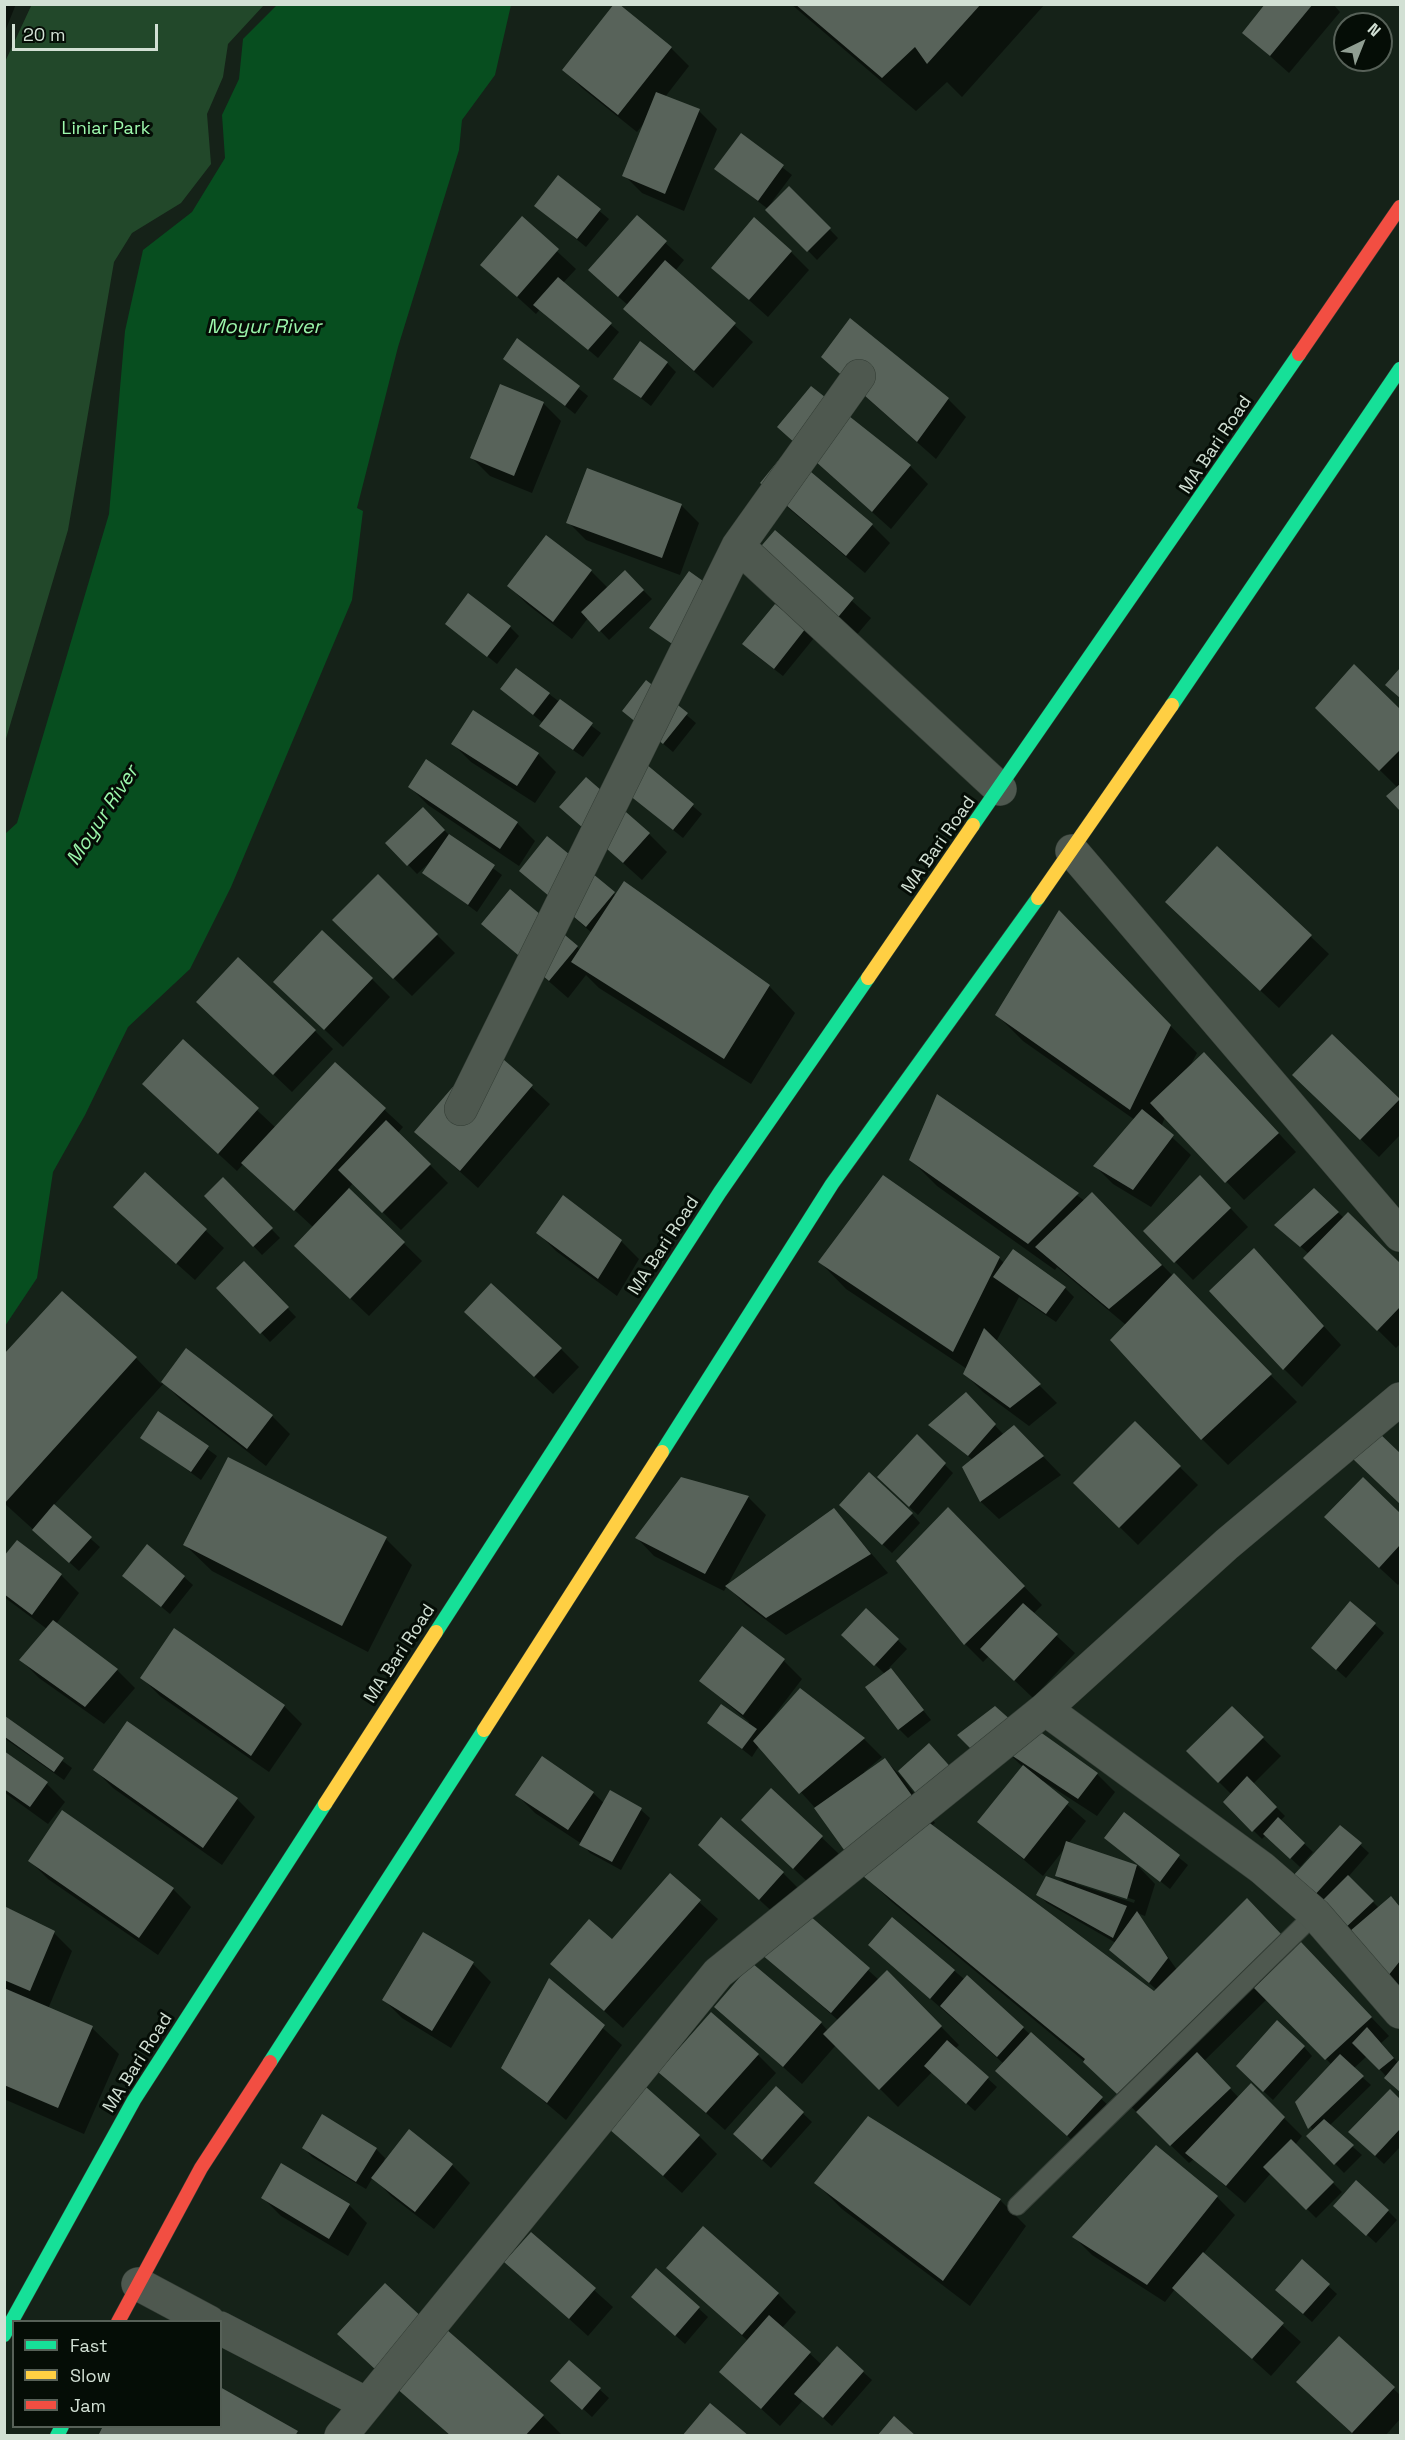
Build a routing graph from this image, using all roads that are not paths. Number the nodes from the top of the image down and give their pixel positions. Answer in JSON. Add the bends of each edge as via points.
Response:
{"nodes":[{"id":1,"x":1401,"y":207,"type":"edge"},
{"id":2,"x":1401,"y":369,"type":"edge"},
{"id":3,"x":859,"y":376,"type":"dead end"},
{"id":4,"x":738,"y":546,"type":"junction"},
{"id":5,"x":1000,"y":789,"type":"junction"},
{"id":6,"x":1072,"y":851,"type":"junction"},
{"id":7,"x":461,"y":1109,"type":"dead end"},
{"id":8,"x":1401,"y":1235,"type":"edge"},
{"id":9,"x":1401,"y":1399,"type":"edge"},
{"id":10,"x":1045,"y":1709,"type":"junction"},
{"id":11,"x":1316,"y":1914,"type":"junction"},
{"id":12,"x":1401,"y":2012,"type":"edge"},
{"id":13,"x":1017,"y":2206,"type":"dead end"},
{"id":14,"x":138,"y":2284,"type":"junction"},
{"id":15,"x":12,"y":2320,"type":"edge"},
{"id":16,"x":119,"y":2320,"type":"edge"},
{"id":17,"x":205,"y":2320,"type":"edge"},
{"id":18,"x":12,"y":2321,"type":"edge"},
{"id":19,"x":222,"y":2329,"type":"edge"},
{"id":20,"x":4,"y":2335,"type":"edge"},
{"id":21,"x":367,"y":2404,"type":"junction"},
{"id":22,"x":341,"y":2436,"type":"edge"}],
"edges":[{"from":1,"to":5,"type":"main road","name":"MA Bari Road"},
{"from":2,"to":6,"type":"main road"},
{"from":3,"to":4,"type":"street"},
{"from":4,"to":5,"type":"street"},
{"from":4,"to":7,"type":"street"},
{"from":5,"to":15,"type":"main road","name":"MA Bari Road","via":[[720,1192],[134,2100]]},
{"from":6,"to":8,"type":"street"},
{"from":6,"to":14,"type":"main road","via":[[832,1184],[201,2168]]},
{"from":9,"to":10,"type":"street","via":[[1227,1544]]},
{"from":10,"to":11,"type":"street","via":[[1262,1868]]},
{"from":10,"to":21,"type":"street","via":[[718,1973]]},
{"from":11,"to":12,"type":"street"},
{"from":11,"to":13,"type":"lane"},
{"from":14,"to":16,"type":"main road"},
{"from":14,"to":17,"type":"street"},
{"from":18,"to":20,"type":"main road","name":"MA Bari Road"},
{"from":19,"to":21,"type":"street"},
{"from":21,"to":22,"type":"street"}]}
